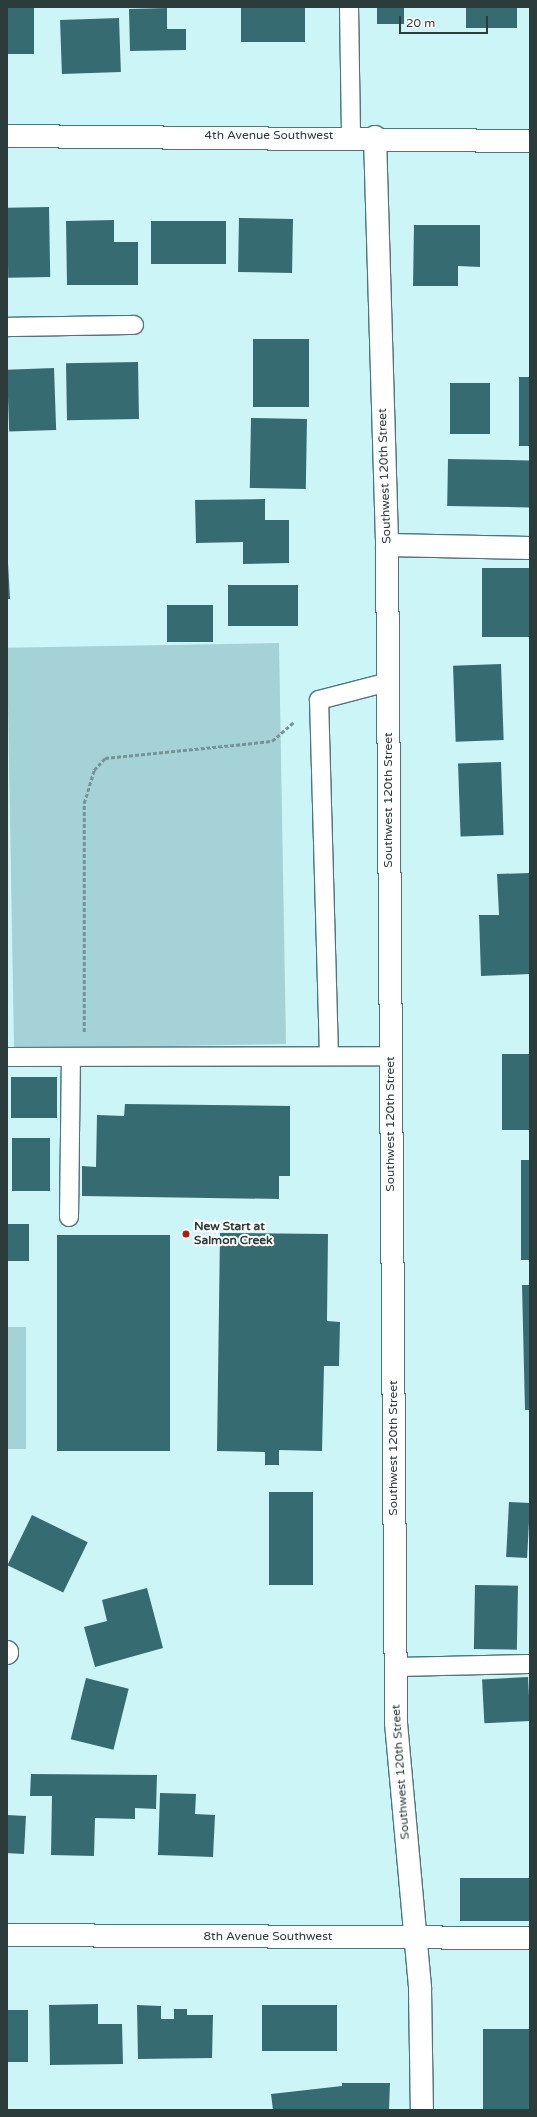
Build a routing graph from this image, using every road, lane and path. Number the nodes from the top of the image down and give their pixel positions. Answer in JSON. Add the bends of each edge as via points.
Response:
{"nodes":[{"id":1,"x":349,"y":7,"type":"edge"},
{"id":2,"x":7,"y":136,"type":"edge"},
{"id":3,"x":351,"y":137,"type":"junction"},
{"id":4,"x":375,"y":137,"type":"junction"},
{"id":5,"x":530,"y":141,"type":"edge"},
{"id":6,"x":134,"y":325,"type":"dead end"},
{"id":7,"x":7,"y":327,"type":"edge"},
{"id":8,"x":387,"y":545,"type":"junction"},
{"id":9,"x":530,"y":548,"type":"edge"},
{"id":10,"x":388,"y":682,"type":"junction"},
{"id":11,"x":319,"y":700,"type":"junction"},
{"id":12,"x":329,"y":1056,"type":"junction"},
{"id":13,"x":391,"y":1056,"type":"junction"},
{"id":14,"x":7,"y":1057,"type":"edge"},
{"id":15,"x":78,"y":1057,"type":"junction"},
{"id":16,"x":69,"y":1217,"type":"dead end"},
{"id":17,"x":530,"y":1664,"type":"edge"},
{"id":18,"x":396,"y":1667,"type":"junction"},
{"id":19,"x":7,"y":1935,"type":"edge"},
{"id":20,"x":415,"y":1938,"type":"junction"},
{"id":21,"x":530,"y":1938,"type":"edge"},
{"id":22,"x":422,"y":2110,"type":"edge"}],
"edges":[{"from":1,"to":3,"type":"lane"},
{"from":2,"to":3,"type":"street","name":"4th Avenue Southwest"},
{"from":3,"to":4,"type":"street","name":"4th Avenue Southwest"},
{"from":4,"to":5,"type":"street","name":"4th Avenue Southwest"},
{"from":4,"to":8,"type":"street","name":"Southwest 120th Street"},
{"from":6,"to":7,"type":"lane"},
{"from":8,"to":9,"type":"street"},
{"from":8,"to":10,"type":"street","name":"Southwest 120th Street"},
{"from":10,"to":11,"type":"lane"},
{"from":10,"to":13,"type":"street","name":"Southwest 120th Street"},
{"from":11,"to":12,"type":"lane"},
{"from":11,"to":15,"type":"path","via":[[272,741],[105,758],[94,770],[84,803]]},
{"from":12,"to":13,"type":"lane"},
{"from":12,"to":15,"type":"lane"},
{"from":13,"to":18,"type":"street","name":"Southwest 120th Street"},
{"from":14,"to":15,"type":"lane"},
{"from":15,"to":16,"type":"lane"},
{"from":17,"to":18,"type":"lane"},
{"from":18,"to":20,"type":"street","name":"Southwest 120th Street","via":[[396,1723]]},
{"from":19,"to":20,"type":"street","name":"8th Avenue Southwest"},
{"from":20,"to":21,"type":"street","name":"8th Avenue Southwest"},
{"from":20,"to":22,"type":"street","name":"Southwest 120th Street"}]}
